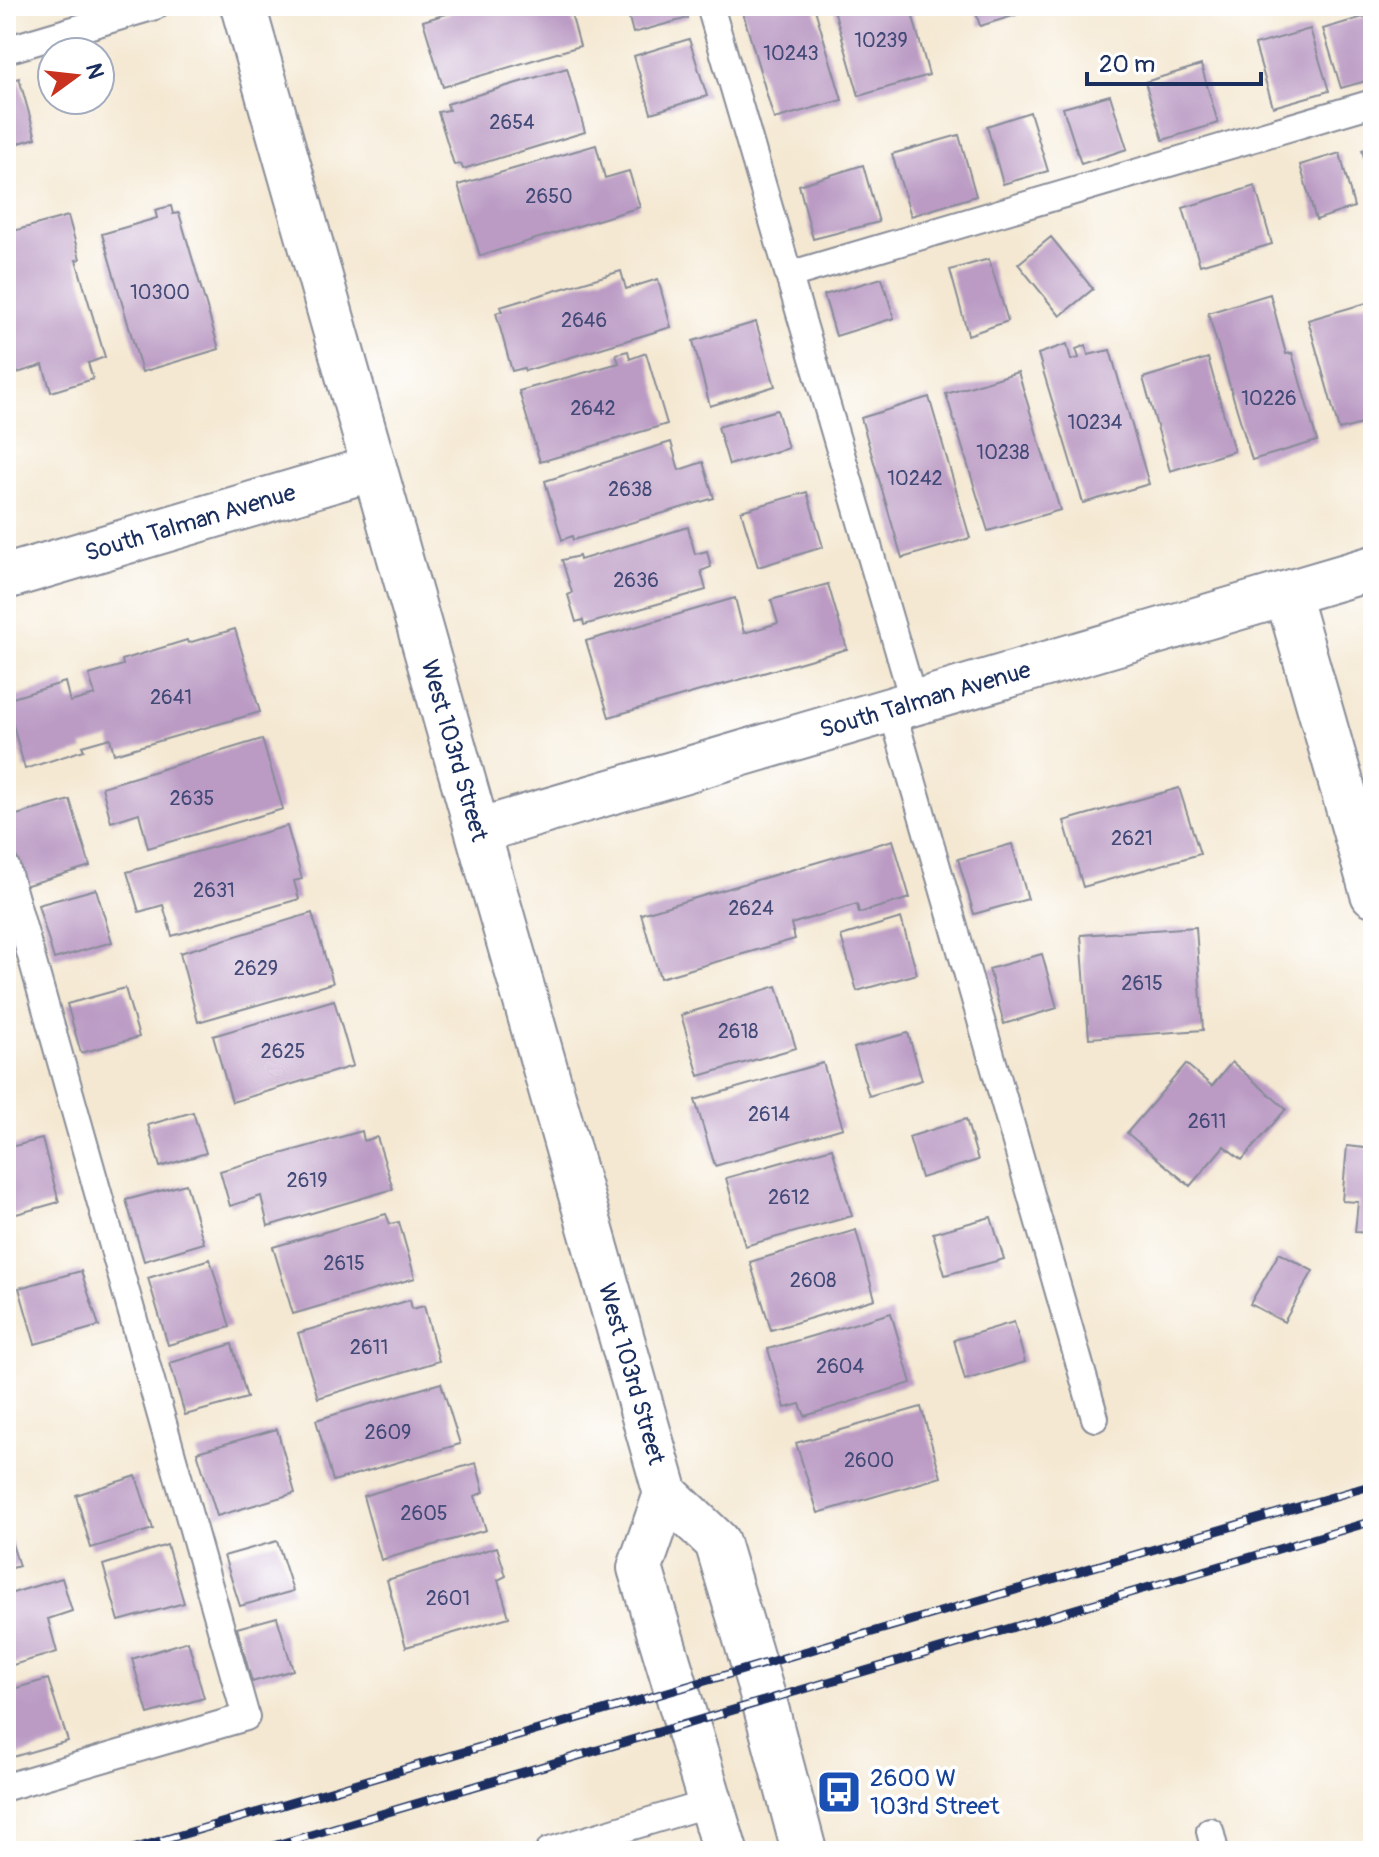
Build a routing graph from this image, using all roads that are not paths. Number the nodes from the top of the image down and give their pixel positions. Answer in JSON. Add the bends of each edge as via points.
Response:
{"nodes":[{"id":1,"x":155,"y":6,"type":"edge"},
{"id":2,"x":243,"y":6,"type":"edge"},
{"id":3,"x":710,"y":6,"type":"edge"},
{"id":4,"x":6,"y":50,"type":"edge"},
{"id":5,"x":1373,"y":103,"type":"edge"},
{"id":6,"x":789,"y":275,"type":"junction"},
{"id":7,"x":374,"y":468,"type":"junction"},
{"id":8,"x":1373,"y":568,"type":"edge"},
{"id":9,"x":6,"y":577,"type":"edge"},
{"id":10,"x":1287,"y":594,"type":"junction"},
{"id":11,"x":903,"y":707,"type":"junction"},
{"id":12,"x":478,"y":831,"type":"junction"},
{"id":13,"x":6,"y":867,"type":"edge"},
{"id":14,"x":1373,"y":894,"type":"edge"},
{"id":15,"x":1095,"y":1418,"type":"dead end"},
{"id":16,"x":666,"y":1494,"type":"junction"},
{"id":17,"x":6,"y":1787,"type":"edge"},
{"id":18,"x":710,"y":1803,"type":"junction"},
{"id":19,"x":549,"y":1851,"type":"edge"},
{"id":20,"x":725,"y":1851,"type":"edge"},
{"id":21,"x":804,"y":1851,"type":"edge"}],
"edges":[{"from":1,"to":4,"type":"lane"},
{"from":2,"to":7,"type":"main road","name":"West 103rd Street"},
{"from":3,"to":6,"type":"lane"},
{"from":5,"to":6,"type":"lane"},
{"from":6,"to":11,"type":"lane"},
{"from":7,"to":9,"type":"main road","name":"South Talman Avenue"},
{"from":7,"to":12,"type":"main road","name":"West 103rd Street"},
{"from":8,"to":10,"type":"main road","name":"South Talman Avenue"},
{"from":10,"to":11,"type":"main road","name":"South Talman Avenue"},
{"from":10,"to":14,"type":"main road"},
{"from":11,"to":12,"type":"main road","name":"South Talman Avenue"},
{"from":11,"to":15,"type":"lane"},
{"from":12,"to":16,"type":"main road","name":"West 103rd Street"},
{"from":13,"to":17,"type":"lane","via":[[246,1717]]},
{"from":16,"to":18,"type":"main road","name":"West 103rd Street","via":[[640,1568]]},
{"from":16,"to":21,"type":"main road","name":"West 103rd Street","via":[[717,1542]]},
{"from":18,"to":19,"type":"lane"},
{"from":18,"to":20,"type":"main road","name":"West 103rd Street"}]}
